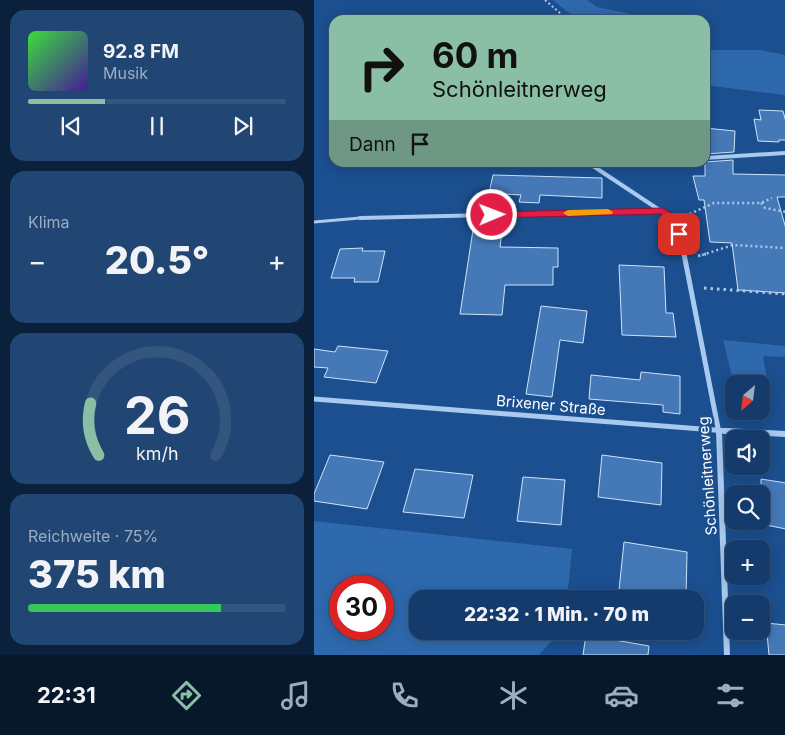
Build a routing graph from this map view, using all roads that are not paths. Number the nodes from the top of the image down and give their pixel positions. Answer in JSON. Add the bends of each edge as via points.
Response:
{"nodes":[{"id":1,"x":785,"y":153,"type":"edge"},
{"id":2,"x":710,"y":158,"type":"edge"},
{"id":3,"x":594,"y":167,"type":"edge"},
{"id":4,"x":663,"y":211,"type":"junction"},
{"id":5,"x":360,"y":218,"type":"joint"},
{"id":6,"x":314,"y":222,"type":"edge"},
{"id":7,"x":314,"y":399,"type":"edge"},
{"id":8,"x":719,"y":431,"type":"junction"},
{"id":9,"x":785,"y":434,"type":"edge"},
{"id":10,"x":727,"y":655,"type":"edge"}],
"edges":[{"from":1,"to":2,"type":"street"},
{"from":3,"to":4,"type":"street"},
{"from":4,"to":5,"type":"street"},
{"from":4,"to":8,"type":"street","name":"Schönleitnerweg","via":[[676,220]]},
{"from":5,"to":6,"type":"lane"},
{"from":7,"to":8,"type":"street","name":"Brixener Straße"},
{"from":8,"to":9,"type":"street","name":"Brixener Straße"},
{"from":8,"to":10,"type":"street","name":"Schönleitnerweg"}]}
